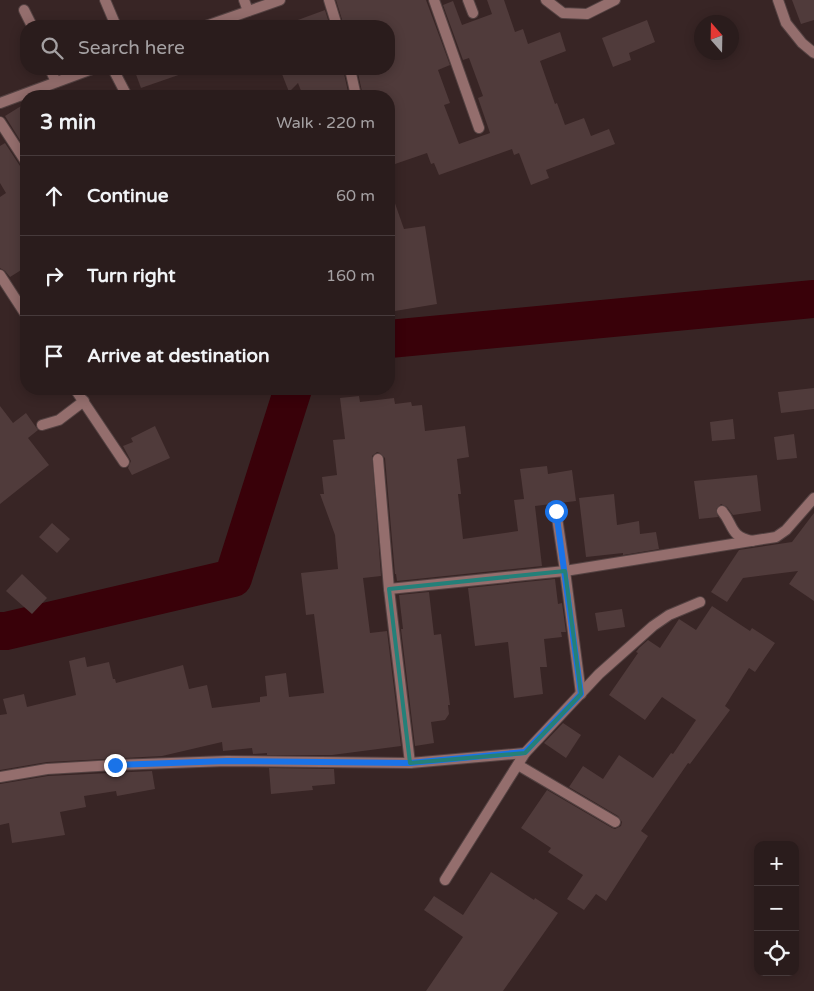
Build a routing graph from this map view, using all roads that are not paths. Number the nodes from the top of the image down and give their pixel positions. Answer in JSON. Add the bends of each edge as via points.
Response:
{"nodes":[{"id":1,"x":105,"y":0,"type":"edge"},
{"id":2,"x":244,"y":0,"type":"edge"},
{"id":3,"x":280,"y":0,"type":"edge"},
{"id":4,"x":329,"y":0,"type":"edge"},
{"id":5,"x":434,"y":0,"type":"edge"},
{"id":6,"x":468,"y":0,"type":"edge"},
{"id":7,"x":546,"y":0,"type":"edge"},
{"id":8,"x":615,"y":0,"type":"edge"},
{"id":9,"x":778,"y":0,"type":"edge"},
{"id":10,"x":24,"y":10,"type":"dead end"},
{"id":11,"x":248,"y":11,"type":"junction"},
{"id":12,"x":472,"y":13,"type":"dead end"},
{"id":13,"x":29,"y":20,"type":"edge"},
{"id":14,"x":113,"y":20,"type":"edge"},
{"id":15,"x":223,"y":20,"type":"edge"},
{"id":16,"x":335,"y":20,"type":"edge"},
{"id":17,"x":814,"y":53,"type":"edge"},
{"id":18,"x":53,"y":75,"type":"edge"},
{"id":19,"x":75,"y":75,"type":"edge"},
{"id":20,"x":116,"y":75,"type":"edge"},
{"id":21,"x":351,"y":75,"type":"edge"},
{"id":22,"x":56,"y":82,"type":"junction"},
{"id":23,"x":32,"y":90,"type":"edge"},
{"id":24,"x":124,"y":90,"type":"edge"},
{"id":25,"x":355,"y":90,"type":"edge"},
{"id":26,"x":20,"y":94,"type":"edge"},
{"id":27,"x":1,"y":100,"type":"edge"},
{"id":28,"x":0,"y":122,"type":"edge"},
{"id":29,"x":479,"y":128,"type":"dead end"},
{"id":30,"x":20,"y":153,"type":"edge"},
{"id":31,"x":1,"y":280,"type":"edge"},
{"id":32,"x":20,"y":307,"type":"edge"},
{"id":33,"x":80,"y":395,"type":"edge"},
{"id":34,"x":84,"y":401,"type":"junction"},
{"id":35,"x":42,"y":425,"type":"dead end"},
{"id":36,"x":378,"y":460,"type":"dead end"},
{"id":37,"x":124,"y":462,"type":"dead end"},
{"id":38,"x":814,"y":498,"type":"edge"},
{"id":39,"x":556,"y":511,"type":"dead end"},
{"id":40,"x":722,"y":511,"type":"dead end"},
{"id":41,"x":752,"y":541,"type":"junction"},
{"id":42,"x":565,"y":570,"type":"junction"},
{"id":43,"x":389,"y":589,"type":"junction"},
{"id":44,"x":700,"y":602,"type":"dead end"},
{"id":45,"x":581,"y":694,"type":"junction"},
{"id":46,"x":525,"y":752,"type":"junction"},
{"id":47,"x":410,"y":763,"type":"junction"},
{"id":48,"x":518,"y":765,"type":"junction"},
{"id":49,"x":0,"y":777,"type":"edge"},
{"id":50,"x":614,"y":822,"type":"dead end"},
{"id":51,"x":445,"y":880,"type":"dead end"}],
"edges":[{"from":1,"to":14,"type":"street"},
{"from":2,"to":11,"type":"street"},
{"from":3,"to":11,"type":"street"},
{"from":4,"to":16,"type":"street"},
{"from":5,"to":29,"type":"street"},
{"from":6,"to":12,"type":"street"},
{"from":7,"to":8,"type":"street","via":[[563,13],[587,14]]},
{"from":9,"to":17,"type":"street","via":[[786,23],[802,44]]},
{"from":10,"to":13,"type":"street"},
{"from":11,"to":15,"type":"street"},
{"from":18,"to":22,"type":"street"},
{"from":19,"to":22,"type":"street"},
{"from":20,"to":24,"type":"street"},
{"from":21,"to":25,"type":"street"},
{"from":22,"to":23,"type":"street"},
{"from":26,"to":27,"type":"street"},
{"from":28,"to":30,"type":"street"},
{"from":31,"to":32,"type":"street"},
{"from":33,"to":34,"type":"street"},
{"from":34,"to":35,"type":"street","via":[[60,420]]},
{"from":34,"to":37,"type":"street"},
{"from":36,"to":43,"type":"street"},
{"from":38,"to":41,"type":"street","via":[[776,537]]},
{"from":39,"to":42,"type":"street"},
{"from":40,"to":41,"type":"street","via":[[735,534]]},
{"from":41,"to":42,"type":"street"},
{"from":42,"to":43,"type":"street"},
{"from":42,"to":45,"type":"street"},
{"from":43,"to":47,"type":"street"},
{"from":44,"to":45,"type":"street","via":[[669,615],[653,626]]},
{"from":45,"to":46,"type":"street"},
{"from":46,"to":47,"type":"street"},
{"from":46,"to":48,"type":"street"},
{"from":47,"to":49,"type":"street","via":[[227,761],[125,764],[47,768]]},
{"from":48,"to":50,"type":"street"},
{"from":48,"to":51,"type":"street"}]}
